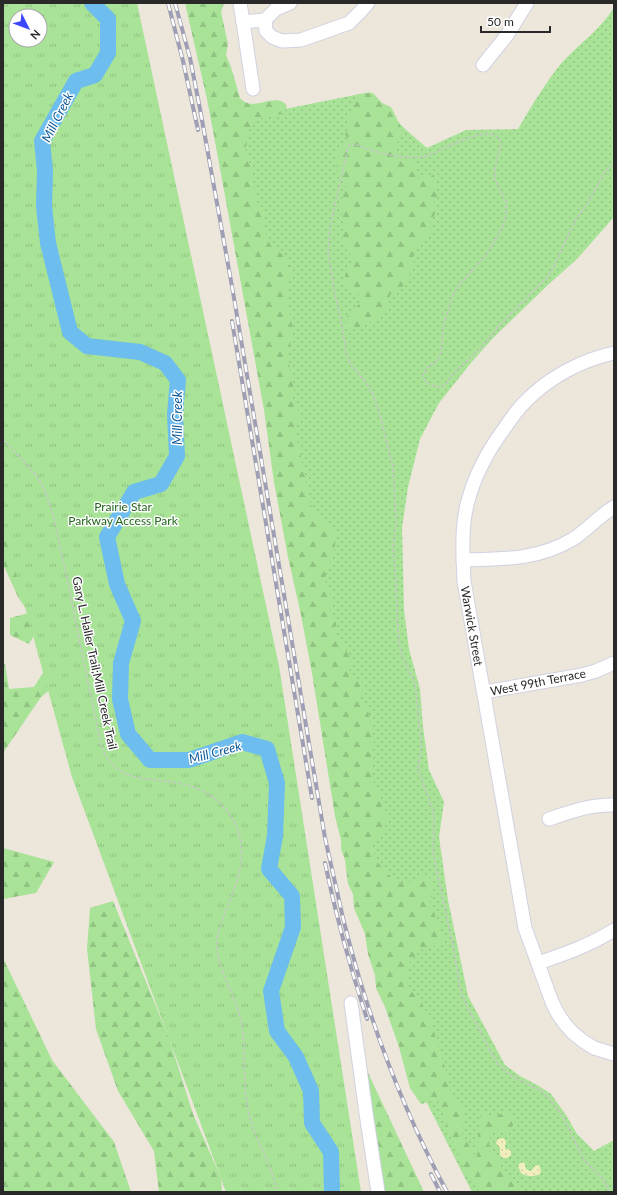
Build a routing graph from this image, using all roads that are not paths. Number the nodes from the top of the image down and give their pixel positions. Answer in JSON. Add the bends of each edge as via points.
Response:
{"nodes":[{"id":1,"x":240,"y":3,"type":"edge"},
{"id":2,"x":290,"y":3,"type":"edge"},
{"id":3,"x":368,"y":3,"type":"edge"},
{"id":4,"x":527,"y":3,"type":"edge"},
{"id":5,"x":265,"y":20,"type":"junction"},
{"id":6,"x":243,"y":22,"type":"junction"},
{"id":7,"x":483,"y":65,"type":"dead end"},
{"id":8,"x":252,"y":89,"type":"dead end"},
{"id":9,"x":614,"y":353,"type":"edge"},
{"id":10,"x":614,"y":507,"type":"edge"},
{"id":11,"x":463,"y":560,"type":"junction"},
{"id":12,"x":614,"y":663,"type":"edge"},
{"id":13,"x":484,"y":692,"type":"junction"},
{"id":14,"x":614,"y":805,"type":"edge"},
{"id":15,"x":548,"y":819,"type":"dead end"},
{"id":16,"x":614,"y":930,"type":"edge"},
{"id":17,"x":538,"y":963,"type":"junction"},
{"id":18,"x":351,"y":1003,"type":"dead end"},
{"id":19,"x":614,"y":1054,"type":"edge"},
{"id":20,"x":378,"y":1192,"type":"edge"}],
"edges":[{"from":1,"to":6,"type":"street"},
{"from":2,"to":5,"type":"street","via":[[276,9]]},
{"from":3,"to":5,"type":"street","via":[[349,23],[301,40],[282,41],[272,37],[266,31]]},
{"from":4,"to":7,"type":"street","via":[[507,35]]},
{"from":5,"to":6,"type":"street"},
{"from":6,"to":8,"type":"street"},
{"from":9,"to":11,"type":"street","name":"Warwick Street","via":[[592,359],[556,377],[524,402],[504,428],[491,446],[473,485],[464,522]]},
{"from":10,"to":11,"type":"street","via":[[584,531],[556,548],[524,557]]},
{"from":11,"to":13,"type":"street","name":"Warwick Street","via":[[464,581]]},
{"from":12,"to":13,"type":"street","name":"West 99th Terrace","via":[[582,675]]},
{"from":13,"to":17,"type":"street","name":"Warwick Street","via":[[521,910]]},
{"from":14,"to":15,"type":"street","via":[[591,806]]},
{"from":16,"to":17,"type":"street","via":[[572,951]]},
{"from":17,"to":19,"type":"street","name":"Warwick Street","via":[[552,1002],[565,1024],[594,1048]]},
{"from":18,"to":20,"type":"street"}]}
